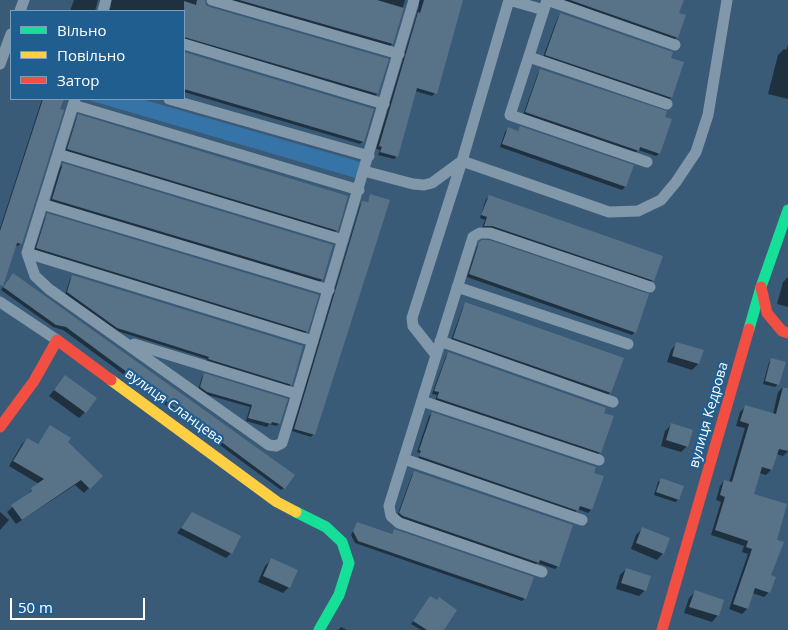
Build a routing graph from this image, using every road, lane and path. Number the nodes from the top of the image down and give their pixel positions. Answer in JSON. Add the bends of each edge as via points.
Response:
{"nodes":[{"id":1,"x":212,"y":0,"type":"edge"},
{"id":2,"x":509,"y":0,"type":"edge"},
{"id":3,"x":727,"y":0,"type":"edge"},
{"id":4,"x":411,"y":1,"type":"edge"},
{"id":5,"x":546,"y":4,"type":"edge"},
{"id":6,"x":10,"y":37,"type":"edge"},
{"id":7,"x":185,"y":44,"type":"edge"},
{"id":8,"x":675,"y":45,"type":"dead end"},
{"id":9,"x":399,"y":54,"type":"junction"},
{"id":10,"x":529,"y":57,"type":"junction"},
{"id":11,"x":0,"y":64,"type":"edge"},
{"id":12,"x":172,"y":100,"type":"edge"},
{"id":13,"x":74,"y":102,"type":"edge"},
{"id":14,"x":384,"y":104,"type":"junction"},
{"id":15,"x":667,"y":104,"type":"dead end"},
{"id":16,"x":58,"y":154,"type":"junction"},
{"id":17,"x":368,"y":156,"type":"junction"},
{"id":18,"x":462,"y":162,"type":"junction"},
{"id":19,"x":647,"y":162,"type":"dead end"},
{"id":20,"x":364,"y":171,"type":"junction"},
{"id":21,"x":358,"y":190,"type":"junction"},
{"id":22,"x":42,"y":204,"type":"junction"},
{"id":23,"x":788,"y":210,"type":"edge"},
{"id":24,"x":344,"y":240,"type":"junction"},
{"id":25,"x":27,"y":253,"type":"junction"},
{"id":26,"x":457,"y":287,"type":"junction"},
{"id":27,"x":650,"y":287,"type":"dead end"},
{"id":28,"x":762,"y":287,"type":"junction"},
{"id":29,"x":329,"y":290,"type":"junction"},
{"id":30,"x":0,"y":302,"type":"edge"},
{"id":31,"x":788,"y":333,"type":"edge"},
{"id":32,"x":57,"y":340,"type":"junction"},
{"id":33,"x":124,"y":341,"type":"junction"},
{"id":34,"x":313,"y":341,"type":"junction"},
{"id":35,"x":440,"y":341,"type":"junction"},
{"id":36,"x":628,"y":344,"type":"dead end"},
{"id":37,"x":436,"y":355,"type":"junction"},
{"id":38,"x":297,"y":394,"type":"junction"},
{"id":39,"x":422,"y":401,"type":"junction"},
{"id":40,"x":613,"y":402,"type":"dead end"},
{"id":41,"x":0,"y":427,"type":"edge"},
{"id":42,"x":404,"y":459,"type":"junction"},
{"id":43,"x":599,"y":460,"type":"dead end"},
{"id":44,"x":582,"y":520,"type":"dead end"},
{"id":45,"x":542,"y":572,"type":"dead end"},
{"id":46,"x":319,"y":630,"type":"edge"},
{"id":47,"x":662,"y":630,"type":"edge"}],
"edges":[{"from":1,"to":9,"type":"lane"},
{"from":2,"to":5,"type":"lane"},
{"from":2,"to":18,"type":"lane"},
{"from":3,"to":18,"type":"lane","via":[[709,106],[699,143],[691,160],[661,200],[638,211],[609,212]]},
{"from":4,"to":9,"type":"lane"},
{"from":5,"to":8,"type":"lane"},
{"from":5,"to":10,"type":"lane"},
{"from":6,"to":11,"type":"lane"},
{"from":7,"to":14,"type":"lane"},
{"from":9,"to":14,"type":"lane"},
{"from":10,"to":15,"type":"lane"},
{"from":10,"to":19,"type":"lane","via":[[510,115]]},
{"from":12,"to":17,"type":"lane"},
{"from":13,"to":16,"type":"lane"},
{"from":13,"to":21,"type":"lane"},
{"from":14,"to":17,"type":"lane"},
{"from":16,"to":22,"type":"lane"},
{"from":16,"to":24,"type":"lane"},
{"from":17,"to":20,"type":"lane"},
{"from":18,"to":20,"type":"lane","via":[[424,185]]},
{"from":18,"to":37,"type":"lane","via":[[412,318],[413,326]]},
{"from":20,"to":21,"type":"lane"},
{"from":21,"to":24,"type":"lane"},
{"from":22,"to":25,"type":"lane"},
{"from":22,"to":29,"type":"lane"},
{"from":23,"to":28,"type":"street","name":"вулиця Кедрова"},
{"from":24,"to":29,"type":"lane"},
{"from":25,"to":33,"type":"lane","via":[[35,276],[49,289]]},
{"from":25,"to":34,"type":"lane"},
{"from":26,"to":27,"type":"lane","via":[[473,237],[490,233]]},
{"from":26,"to":35,"type":"lane"},
{"from":26,"to":36,"type":"lane"},
{"from":28,"to":31,"type":"street","via":[[767,313],[782,331]]},
{"from":28,"to":47,"type":"street","name":"вулиця Кедрова"},
{"from":29,"to":34,"type":"lane"},
{"from":30,"to":32,"type":"lane"},
{"from":32,"to":41,"type":"street","via":[[34,381]]},
{"from":32,"to":46,"type":"street","name":"вулиця Сланцева","via":[[277,502],[326,527],[342,542],[348,563],[339,596]]},
{"from":33,"to":38,"type":"lane"},
{"from":33,"to":38,"type":"lane","via":[[269,444],[276,446],[282,443]]},
{"from":34,"to":38,"type":"lane"},
{"from":35,"to":37,"type":"lane"},
{"from":35,"to":40,"type":"lane"},
{"from":37,"to":39,"type":"lane"},
{"from":39,"to":42,"type":"lane"},
{"from":39,"to":43,"type":"lane"},
{"from":42,"to":44,"type":"lane"},
{"from":42,"to":45,"type":"lane","via":[[388,506],[391,516],[399,523]]}]}
